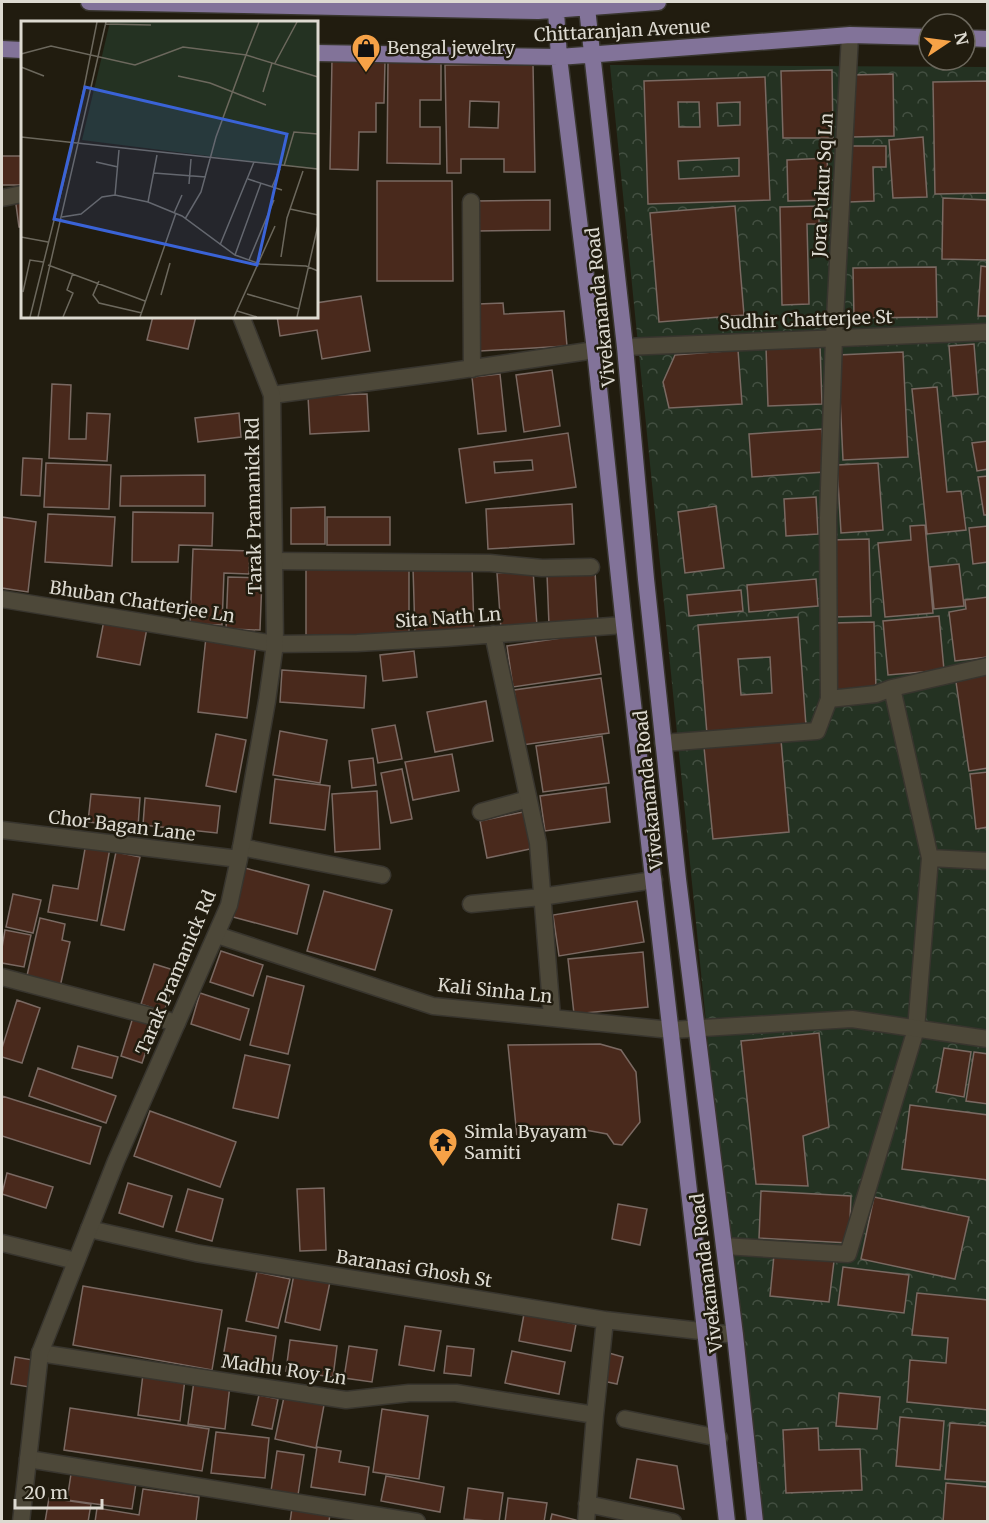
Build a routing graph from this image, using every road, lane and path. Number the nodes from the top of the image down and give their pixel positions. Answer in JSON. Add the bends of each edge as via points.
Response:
{"nodes":[{"id":1,"x":89,"y":2,"type":"edge"},
{"id":2,"x":658,"y":2,"type":"edge"},
{"id":3,"x":256,"y":4,"type":"edge"},
{"id":4,"x":587,"y":8,"type":"junction"},
{"id":5,"x":556,"y":10,"type":"junction"},
{"id":6,"x":850,"y":35,"type":"junction"},
{"id":7,"x":917,"y":37,"type":"edge"},
{"id":8,"x":2,"y":49,"type":"edge"},
{"id":9,"x":21,"y":50,"type":"edge"},
{"id":10,"x":318,"y":53,"type":"edge"},
{"id":11,"x":593,"y":54,"type":"junction"},
{"id":12,"x":559,"y":57,"type":"junction"},
{"id":13,"x":21,"y":194,"type":"edge"},
{"id":14,"x":2,"y":198,"type":"edge"},
{"id":15,"x":471,"y":202,"type":"dead end"},
{"id":16,"x":242,"y":318,"type":"edge"},
{"id":17,"x":987,"y":332,"type":"edge"},
{"id":18,"x":834,"y":337,"type":"junction"},
{"id":19,"x":626,"y":348,"type":"junction"},
{"id":20,"x":595,"y":350,"type":"junction"},
{"id":21,"x":472,"y":369,"type":"junction"},
{"id":22,"x":272,"y":394,"type":"junction"},
{"id":23,"x":274,"y":561,"type":"junction"},
{"id":24,"x":591,"y":567,"type":"dead end"},
{"id":25,"x":2,"y":599,"type":"edge"},
{"id":26,"x":624,"y":625,"type":"junction"},
{"id":27,"x":493,"y":634,"type":"junction"},
{"id":28,"x":275,"y":644,"type":"junction"},
{"id":29,"x":987,"y":666,"type":"edge"},
{"id":30,"x":892,"y":688,"type":"junction"},
{"id":31,"x":829,"y":699,"type":"junction"},
{"id":32,"x":663,"y":743,"type":"junction"},
{"id":33,"x":528,"y":799,"type":"junction"},
{"id":34,"x":481,"y":812,"type":"dead end"},
{"id":35,"x":2,"y":830,"type":"edge"},
{"id":36,"x":240,"y":853,"type":"junction"},
{"id":37,"x":930,"y":858,"type":"junction"},
{"id":38,"x":987,"y":861,"type":"edge"},
{"id":39,"x":382,"y":875,"type":"dead end"},
{"id":40,"x":654,"y":880,"type":"junction"},
{"id":41,"x":541,"y":897,"type":"junction"},
{"id":42,"x":471,"y":904,"type":"dead end"},
{"id":43,"x":217,"y":934,"type":"junction"},
{"id":44,"x":2,"y":977,"type":"edge"},
{"id":45,"x":552,"y":1017,"type":"junction"},
{"id":46,"x":177,"y":1023,"type":"junction"},
{"id":47,"x":697,"y":1029,"type":"junction"},
{"id":48,"x":916,"y":1029,"type":"junction"},
{"id":49,"x":671,"y":1030,"type":"junction"},
{"id":50,"x":987,"y":1039,"type":"edge"},
{"id":51,"x":89,"y":1229,"type":"junction"},
{"id":52,"x":2,"y":1242,"type":"edge"},
{"id":53,"x":724,"y":1246,"type":"junction"},
{"id":54,"x":76,"y":1261,"type":"junction"},
{"id":55,"x":605,"y":1320,"type":"junction"},
{"id":56,"x":704,"y":1333,"type":"junction"},
{"id":57,"x":735,"y":1335,"type":"junction"},
{"id":58,"x":40,"y":1353,"type":"junction"},
{"id":59,"x":595,"y":1415,"type":"junction"},
{"id":60,"x":625,"y":1419,"type":"dead end"},
{"id":61,"x":719,"y":1438,"type":"junction"},
{"id":62,"x":28,"y":1459,"type":"junction"},
{"id":63,"x":587,"y":1504,"type":"junction"},
{"id":64,"x":21,"y":1521,"type":"edge"},
{"id":65,"x":417,"y":1521,"type":"edge"},
{"id":66,"x":586,"y":1521,"type":"edge"},
{"id":67,"x":673,"y":1521,"type":"edge"},
{"id":68,"x":727,"y":1521,"type":"edge"},
{"id":69,"x":755,"y":1521,"type":"edge"}],
"edges":[{"from":1,"to":3,"type":"main road"},
{"from":2,"to":4,"type":"main road"},
{"from":3,"to":5,"type":"main road"},
{"from":4,"to":5,"type":"main road"},
{"from":4,"to":11,"type":"main road","name":"Vivekananda Road"},
{"from":5,"to":12,"type":"main road","name":"Vivekananda Road"},
{"from":6,"to":7,"type":"main road","name":"Chittaranjan Avenue"},
{"from":6,"to":11,"type":"main road","name":"Chittaranjan Avenue"},
{"from":6,"to":18,"type":"street","name":"Jora Pukur Sq Ln"},
{"from":8,"to":9,"type":"main road"},
{"from":10,"to":12,"type":"main road","name":"Chittaranjan Avenue"},
{"from":11,"to":12,"type":"main road","name":"Chittaranjan Avenue"},
{"from":11,"to":19,"type":"main road","name":"Vivekananda Road"},
{"from":12,"to":20,"type":"main road","name":"Vivekananda Road"},
{"from":13,"to":14,"type":"street"},
{"from":15,"to":21,"type":"street"},
{"from":16,"to":22,"type":"street","name":"Tarak Pramanick Rd"},
{"from":17,"to":18,"type":"street","name":"Sudhir Chatterjee St"},
{"from":18,"to":19,"type":"street","name":"Sudhir Chatterjee St"},
{"from":18,"to":31,"type":"street","name":"Jora Pukur Sq Ln","via":[[828,518]]},
{"from":19,"to":32,"type":"main road","name":"Vivekananda Road"},
{"from":20,"to":21,"type":"street"},
{"from":20,"to":26,"type":"main road","name":"Vivekananda Road"},
{"from":21,"to":22,"type":"street"},
{"from":22,"to":23,"type":"street","name":"Tarak Pramanick Rd"},
{"from":23,"to":24,"type":"street","via":[[490,562],[542,568]]},
{"from":23,"to":28,"type":"street","name":"Tarak Pramanick Rd"},
{"from":25,"to":28,"type":"street","name":"Bhuban Chatterjee Ln"},
{"from":26,"to":27,"type":"street","name":"Sita Nath Ln"},
{"from":26,"to":40,"type":"main road","name":"Vivekananda Road"},
{"from":27,"to":28,"type":"street","name":"Sita Nath Ln"},
{"from":27,"to":33,"type":"street"},
{"from":28,"to":36,"type":"street","name":"Tarak Pramanick Rd"},
{"from":29,"to":30,"type":"street"},
{"from":30,"to":31,"type":"street","via":[[876,694]]},
{"from":30,"to":37,"type":"street"},
{"from":31,"to":32,"type":"street","via":[[817,731]]},
{"from":32,"to":47,"type":"main road","name":"Vivekananda Road"},
{"from":33,"to":34,"type":"street"},
{"from":33,"to":41,"type":"street","via":[[538,843]]},
{"from":35,"to":36,"type":"street","name":"Chor Bagan Lane"},
{"from":36,"to":39,"type":"street","name":"Chor Bagan Lane"},
{"from":36,"to":43,"type":"street","name":"Tarak Pramanick Rd","via":[[229,905]]},
{"from":37,"to":38,"type":"street"},
{"from":37,"to":48,"type":"street"},
{"from":40,"to":41,"type":"street"},
{"from":40,"to":49,"type":"main road","name":"Vivekananda Road"},
{"from":41,"to":42,"type":"street"},
{"from":41,"to":45,"type":"street"},
{"from":43,"to":45,"type":"street","name":"Kali Sinha Ln","via":[[433,1006]]},
{"from":43,"to":46,"type":"street","name":"Tarak Pramanick Rd"},
{"from":44,"to":46,"type":"street"},
{"from":45,"to":49,"type":"street","name":"Kali Sinha Ln"},
{"from":46,"to":51,"type":"street","name":"Tarak Pramanick Rd"},
{"from":47,"to":48,"type":"street","name":"Kali Sinha Ln","via":[[852,1019]]},
{"from":47,"to":49,"type":"street","name":"Kali Sinha Ln"},
{"from":47,"to":53,"type":"main road","name":"Vivekananda Road"},
{"from":48,"to":50,"type":"street","name":"Kali Sinha Ln"},
{"from":48,"to":53,"type":"street","via":[[848,1254]]},
{"from":49,"to":56,"type":"main road","name":"Vivekananda Road"},
{"from":51,"to":54,"type":"street","name":"Tarak Pramanick Rd"},
{"from":51,"to":55,"type":"street","name":"Baranasi Ghosh St","via":[[196,1253]]},
{"from":52,"to":54,"type":"street"},
{"from":53,"to":57,"type":"main road","name":"Vivekananda Road"},
{"from":54,"to":58,"type":"street","name":"Tarak Pramanick Rd"},
{"from":55,"to":56,"type":"street","name":"Baranasi Ghosh St"},
{"from":55,"to":59,"type":"street"},
{"from":56,"to":57,"type":"street","name":"Baranasi Ghosh St"},
{"from":56,"to":61,"type":"main road","name":"Vivekananda Road"},
{"from":57,"to":69,"type":"main road","name":"Vivekananda Road"},
{"from":58,"to":59,"type":"street","name":"Madhu Roy Ln","via":[[346,1400],[456,1393]]},
{"from":58,"to":62,"type":"street","name":"Tarak Pramanick Rd"},
{"from":59,"to":63,"type":"street"},
{"from":60,"to":61,"type":"street"},
{"from":61,"to":68,"type":"main road","name":"Vivekananda Road"},
{"from":62,"to":64,"type":"street","name":"Tarak Pramanick Rd"},
{"from":62,"to":65,"type":"street"},
{"from":63,"to":66,"type":"street"},
{"from":63,"to":67,"type":"street"}]}
